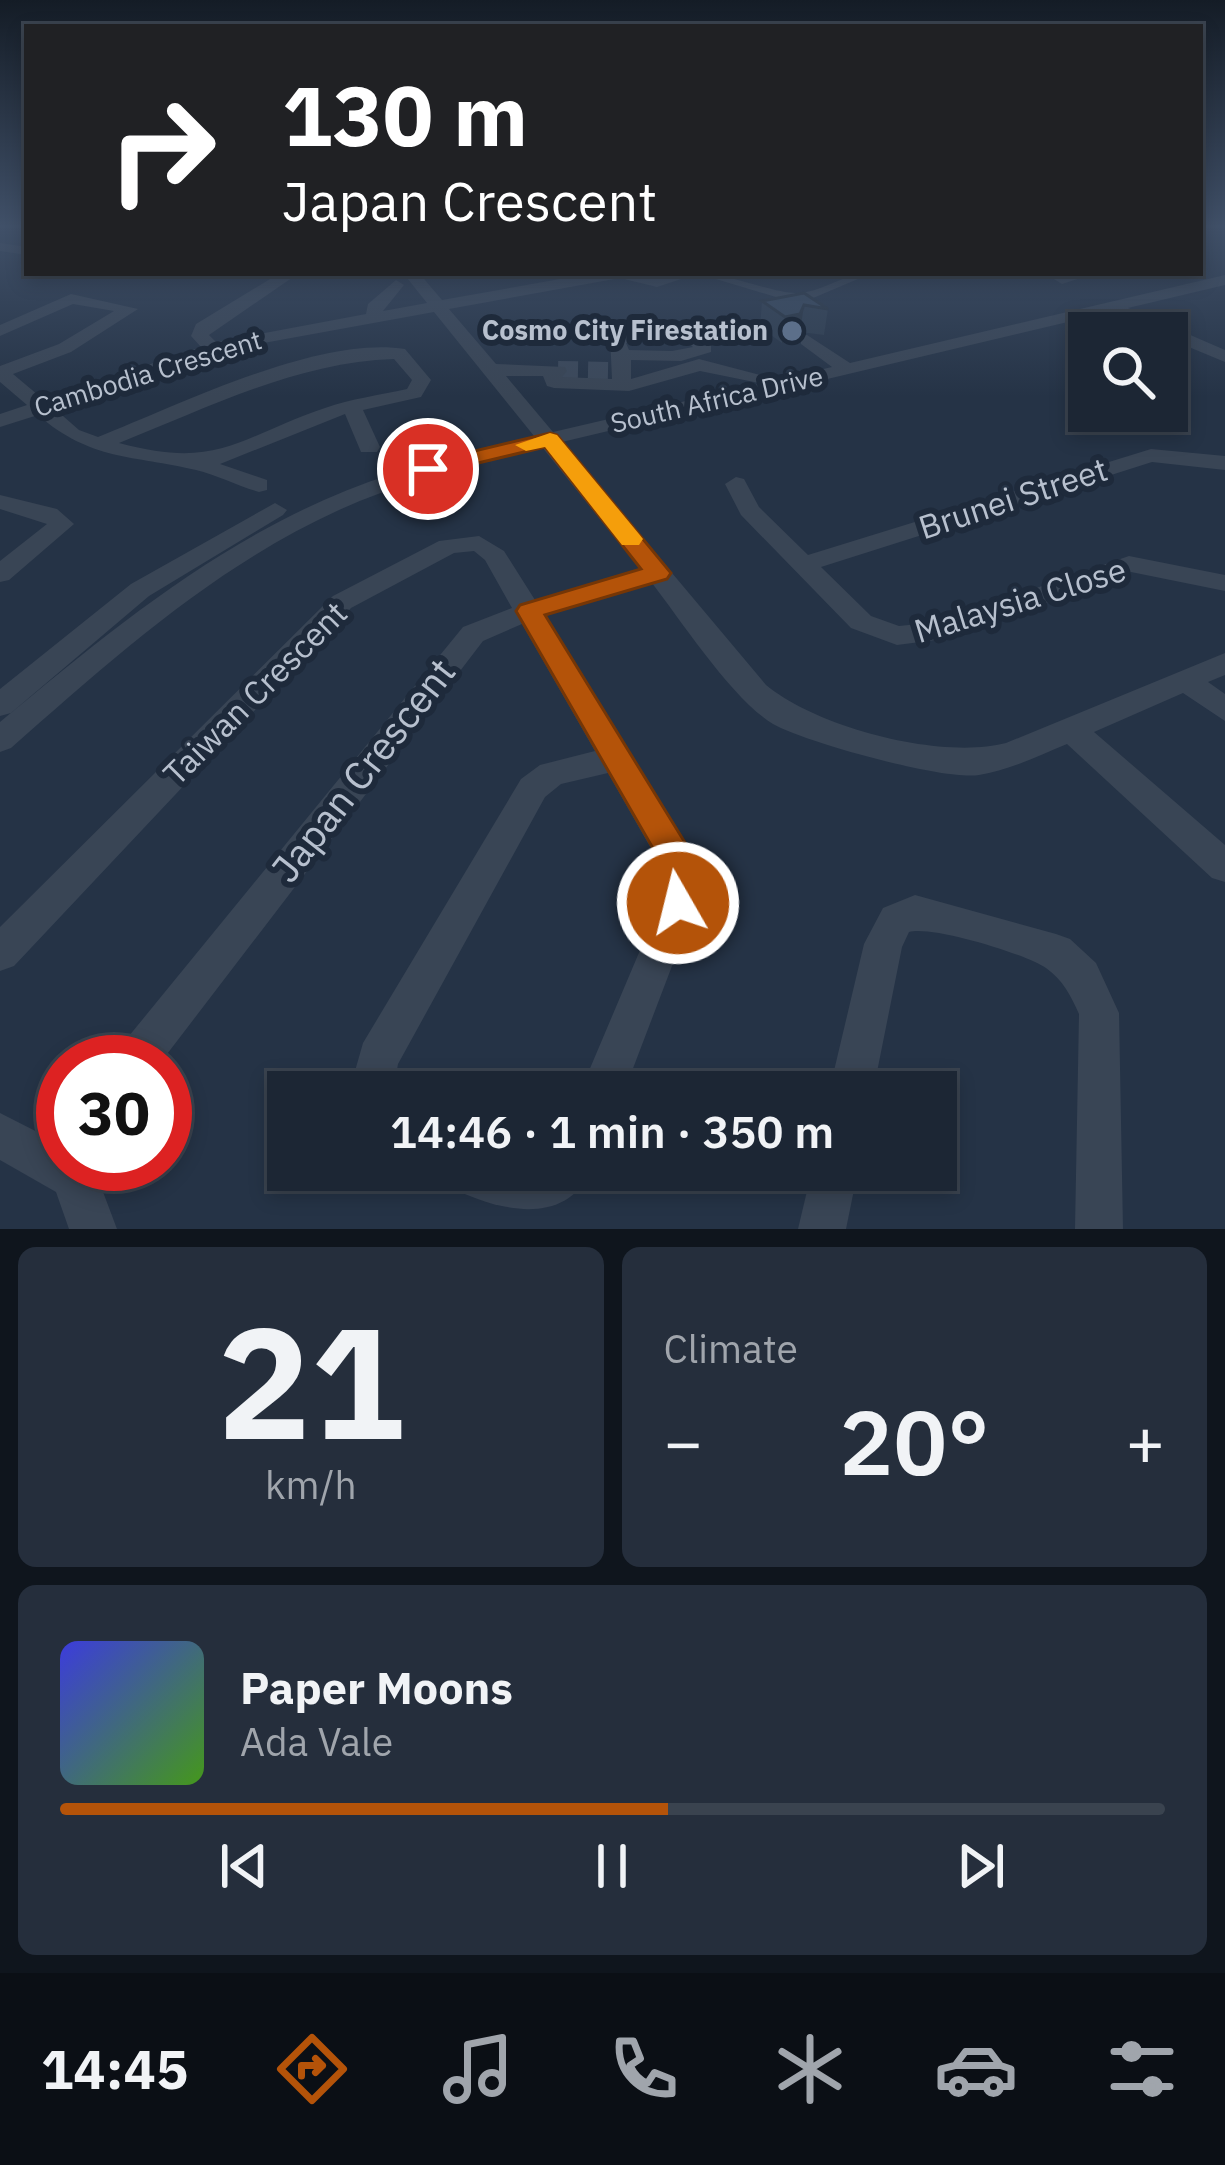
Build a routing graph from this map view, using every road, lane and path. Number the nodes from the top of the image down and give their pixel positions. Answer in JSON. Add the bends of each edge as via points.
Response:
{"nodes":[{"id":1,"x":276,"y":282,"type":"edge"},
{"id":2,"x":420,"y":282,"type":"edge"},
{"id":3,"x":546,"y":282,"type":"edge"},
{"id":4,"x":753,"y":282,"type":"edge"},
{"id":5,"x":841,"y":282,"type":"edge"},
{"id":6,"x":1177,"y":282,"type":"edge"},
{"id":7,"x":1213,"y":282,"type":"edge"},
{"id":8,"x":396,"y":285,"type":"dead end"},
{"id":9,"x":1104,"y":303,"type":"junction"},
{"id":10,"x":439,"y":305,"type":"junction"},
{"id":11,"x":375,"y":317,"type":"junction"},
{"id":12,"x":0,"y":331,"type":"edge"},
{"id":13,"x":807,"y":340,"type":"dead end"},
{"id":14,"x":648,"y":342,"type":"dead end"},
{"id":15,"x":212,"y":348,"type":"junction"},
{"id":16,"x":1225,"y":357,"type":"edge"},
{"id":17,"x":841,"y":364,"type":"junction"},
{"id":18,"x":699,"y":365,"type":"junction"},
{"id":19,"x":493,"y":370,"type":"junction"},
{"id":20,"x":620,"y":371,"type":"junction"},
{"id":21,"x":0,"y":372,"type":"edge"},
{"id":22,"x":759,"y":377,"type":"junction"},
{"id":23,"x":643,"y":404,"type":"junction"},
{"id":24,"x":42,"y":406,"type":"junction"},
{"id":25,"x":351,"y":406,"type":"junction"},
{"id":26,"x":0,"y":421,"type":"edge"},
{"id":27,"x":545,"y":434,"type":"junction"},
{"id":28,"x":101,"y":443,"type":"junction"},
{"id":29,"x":369,"y":448,"type":"dead end"},
{"id":30,"x":197,"y":463,"type":"junction"},
{"id":31,"x":1225,"y":463,"type":"edge"},
{"id":32,"x":259,"y":484,"type":"dead end"},
{"id":33,"x":736,"y":484,"type":"dead end"},
{"id":34,"x":0,"y":502,"type":"edge"},
{"id":35,"x":805,"y":564,"type":"junction"},
{"id":36,"x":658,"y":573,"type":"junction"},
{"id":37,"x":0,"y":574,"type":"edge"},
{"id":38,"x":1225,"y":583,"type":"edge"},
{"id":39,"x":529,"y":611,"type":"junction"},
{"id":40,"x":1225,"y":663,"type":"edge"},
{"id":41,"x":1188,"y":682,"type":"junction"},
{"id":42,"x":0,"y":705,"type":"edge"},
{"id":43,"x":1225,"y":710,"type":"edge"},
{"id":44,"x":1070,"y":729,"type":"junction"},
{"id":45,"x":0,"y":740,"type":"edge"},
{"id":46,"x":614,"y":759,"type":"junction"},
{"id":47,"x":1225,"y":867,"type":"edge"},
{"id":48,"x":0,"y":953,"type":"edge"},
{"id":49,"x":156,"y":1035,"type":"edge"},
{"id":50,"x":375,"y":1071,"type":"edge"},
{"id":51,"x":610,"y":1071,"type":"edge"},
{"id":52,"x":856,"y":1071,"type":"edge"},
{"id":53,"x":0,"y":1135,"type":"edge"},
{"id":54,"x":36,"y":1152,"type":"edge"},
{"id":55,"x":81,"y":1191,"type":"edge"},
{"id":56,"x":830,"y":1191,"type":"edge"},
{"id":57,"x":93,"y":1229,"type":"edge"},
{"id":58,"x":822,"y":1229,"type":"edge"},
{"id":59,"x":1099,"y":1229,"type":"edge"}],
"edges":[{"from":1,"to":15,"type":"street","via":[[202,328]]},
{"from":2,"to":10,"type":"street"},
{"from":3,"to":10,"type":"street","name":"Cambodia Crescent"},
{"from":4,"to":5,"type":"street","via":[[799,299]]},
{"from":6,"to":9,"type":"street","name":"South Africa Drive"},
{"from":7,"to":9,"type":"street","name":"South Africa Drive"},
{"from":8,"to":11,"type":"street"},
{"from":9,"to":16,"type":"street"},
{"from":9,"to":17,"type":"street","name":"South Africa Drive"},
{"from":10,"to":11,"type":"street","name":"Cambodia Crescent"},
{"from":10,"to":19,"type":"street"},
{"from":11,"to":15,"type":"street","name":"Cambodia Crescent"},
{"from":12,"to":21,"type":"street","via":[[71,299],[130,309],[64,348]]},
{"from":13,"to":17,"type":"street"},
{"from":14,"to":20,"type":"street"},
{"from":15,"to":24,"type":"street","name":"Cambodia Crescent"},
{"from":17,"to":22,"type":"street","name":"South Africa Drive"},
{"from":17,"to":27,"type":"street","name":"South Africa Drive"},
{"from":18,"to":20,"type":"street","via":[[673,374]]},
{"from":18,"to":22,"type":"street"},
{"from":18,"to":23,"type":"street","via":[[692,385]]},
{"from":19,"to":20,"type":"street","via":[[555,370],[554,382]]},
{"from":19,"to":27,"type":"street"},
{"from":21,"to":24,"type":"street"},
{"from":22,"to":23,"type":"street","name":"South Africa Drive"},
{"from":23,"to":27,"type":"street","name":"South Africa Drive"},
{"from":24,"to":26,"type":"street","name":"Cambodia Crescent"},
{"from":24,"to":28,"type":"street","via":[[72,434]]},
{"from":25,"to":28,"type":"street","via":[[414,393],[421,374],[394,352],[312,367]]},
{"from":25,"to":29,"type":"street"},
{"from":25,"to":30,"type":"street"},
{"from":27,"to":36,"type":"street"},
{"from":27,"to":42,"type":"street","name":"South Africa Drive","via":[[343,481],[240,528],[140,590]]},
{"from":27,"to":45,"type":"street","name":"South Africa Drive","via":[[406,475],[278,528],[158,606]]},
{"from":28,"to":30,"type":"street"},
{"from":30,"to":32,"type":"street"},
{"from":31,"to":35,"type":"street","name":"Brunei Street","via":[[1151,455]]},
{"from":33,"to":35,"type":"street","name":"Malaysia Close","via":[[749,510]]},
{"from":34,"to":37,"type":"street","via":[[62,524]]},
{"from":35,"to":38,"type":"street","name":"Malaysia Close","via":[[861,622],[909,637],[1129,564]]},
{"from":36,"to":39,"type":"street","name":"Japan Crescent"},
{"from":36,"to":44,"type":"street","via":[[762,699],[813,728],[964,765]]},
{"from":39,"to":46,"type":"street","name":"Taiwan Crescent"},
{"from":39,"to":48,"type":"street","name":"Taiwan Crescent","via":[[491,550],[472,542],[448,546],[351,596]]},
{"from":39,"to":49,"type":"street","name":"Japan Crescent","via":[[467,639]]},
{"from":40,"to":41,"type":"street"},
{"from":41,"to":43,"type":"street"},
{"from":41,"to":44,"type":"street"},
{"from":44,"to":47,"type":"street"},
{"from":46,"to":50,"type":"street","via":[[551,774],[533,788]]},
{"from":46,"to":51,"type":"street","name":"Taiwan Crescent","via":[[675,854],[682,883]]},
{"from":52,"to":59,"type":"street","via":[[883,944],[896,920],[938,914],[1056,952],[1082,976],[1099,1013]]},
{"from":53,"to":54,"type":"street"},
{"from":55,"to":57,"type":"street"},
{"from":56,"to":58,"type":"street"}]}
